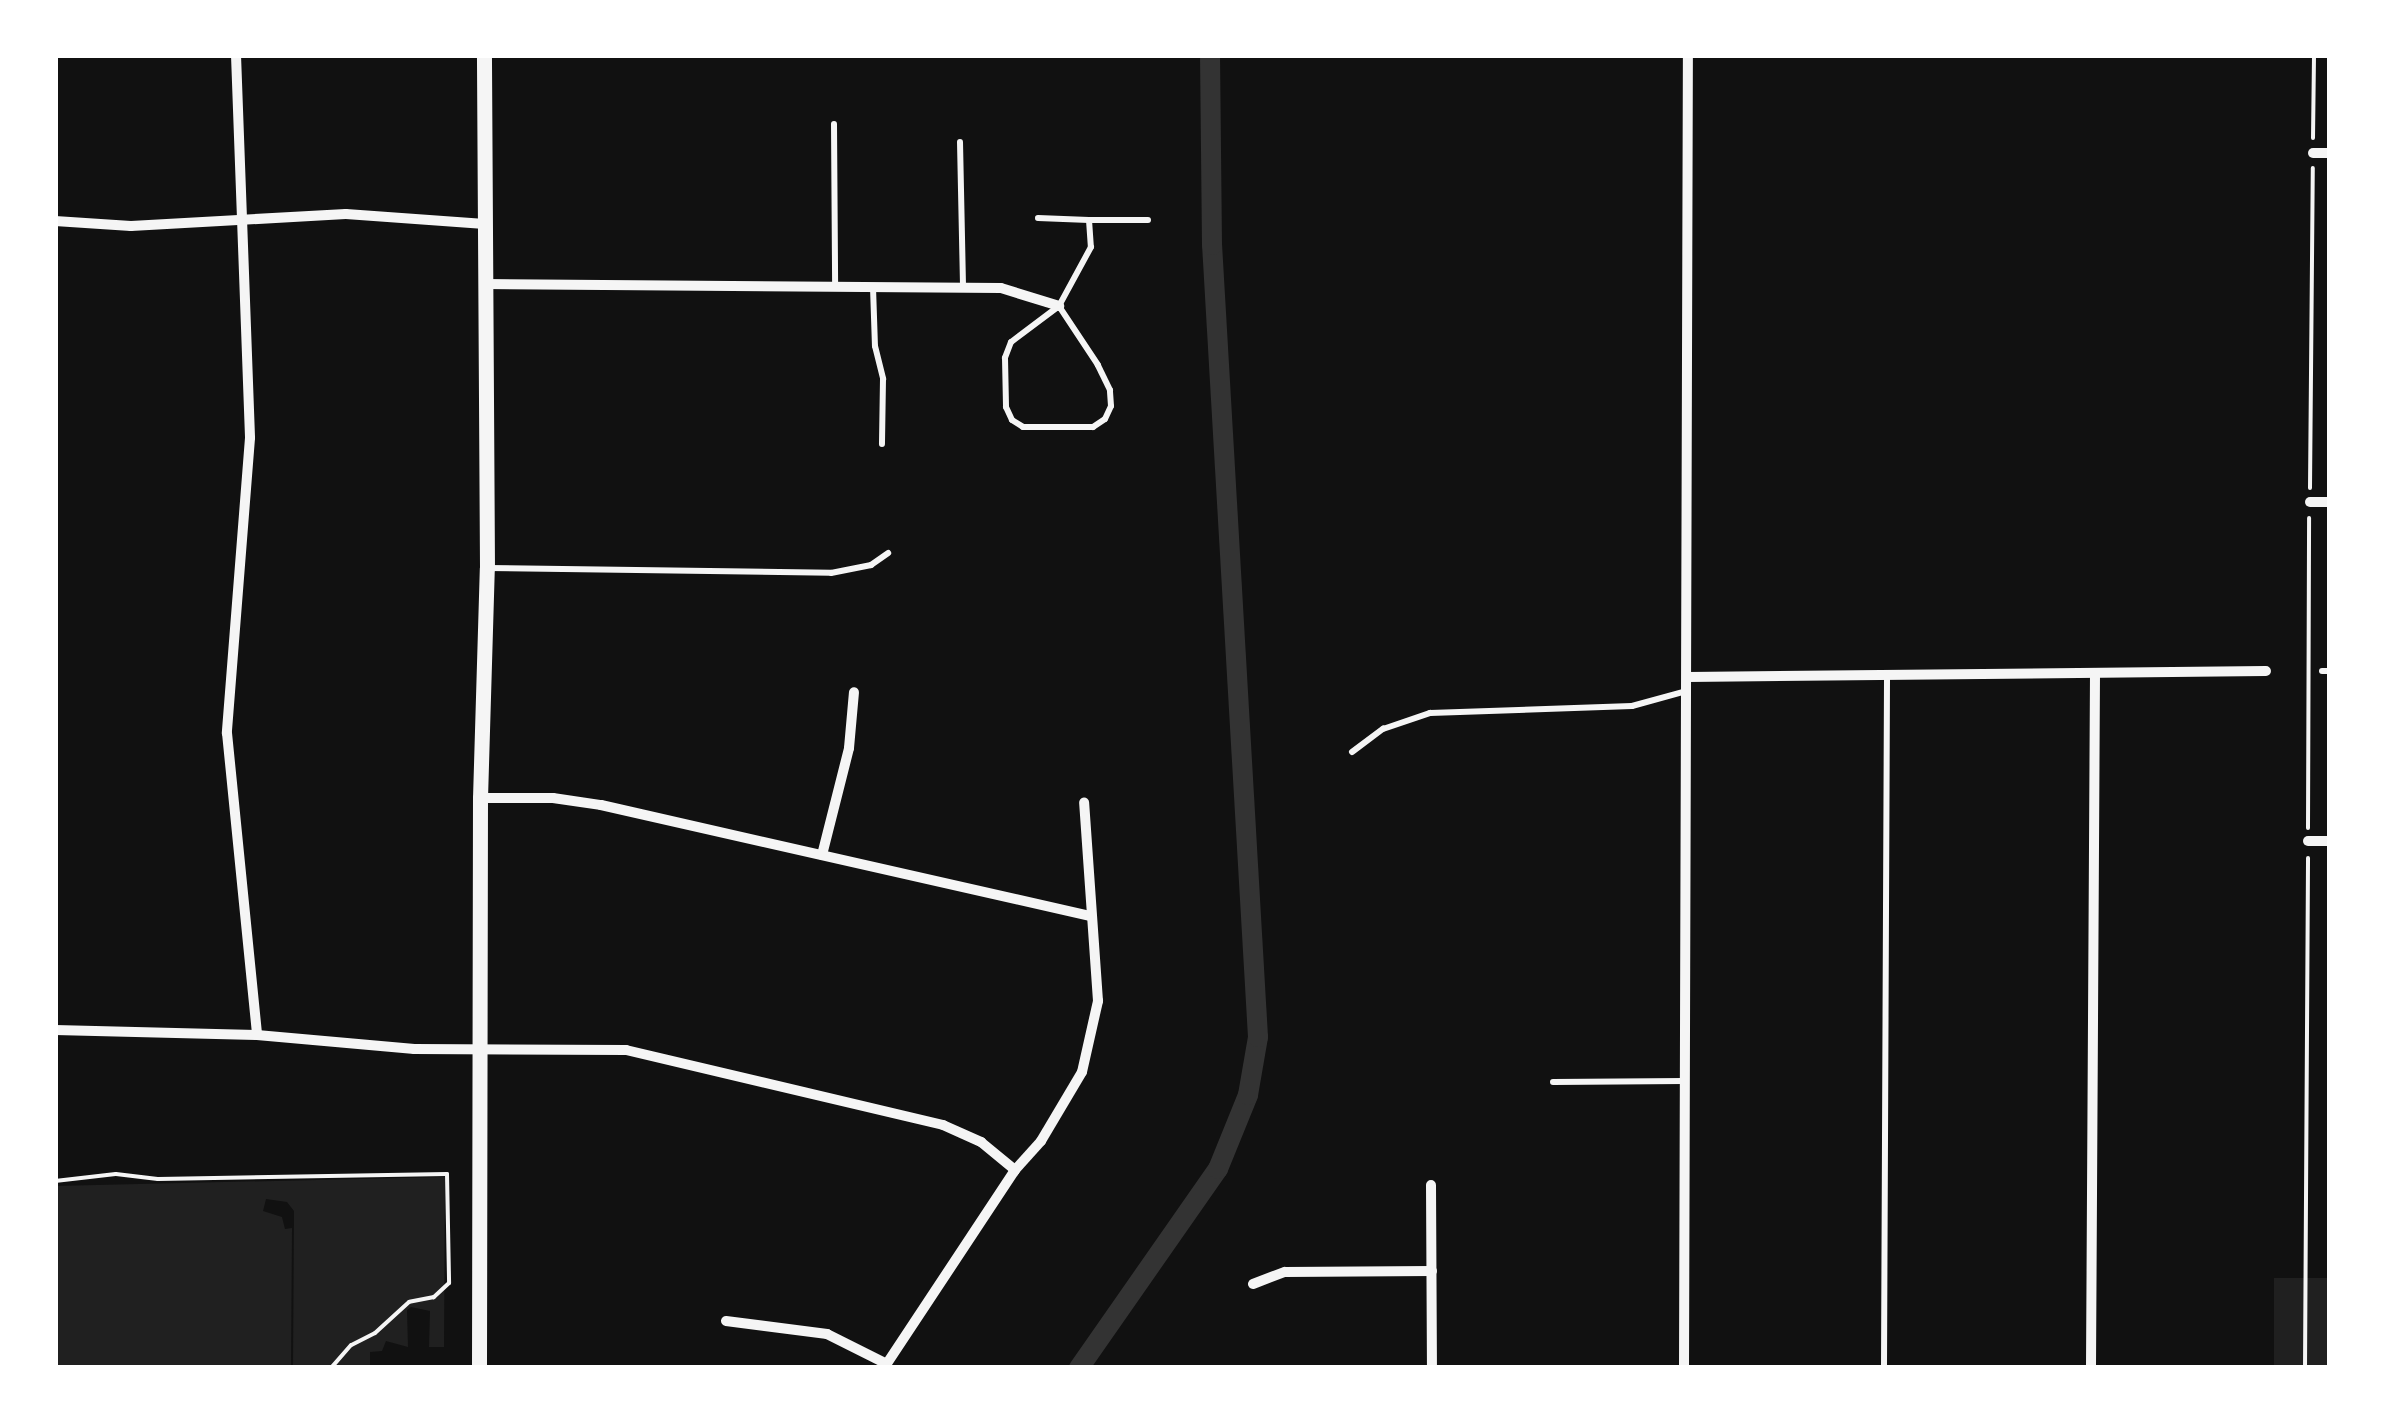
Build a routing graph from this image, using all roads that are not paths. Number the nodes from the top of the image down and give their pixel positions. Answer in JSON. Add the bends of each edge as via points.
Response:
{"nodes":[{"id":1,"x":236,"y":55,"type":"edge"},
{"id":2,"x":484,"y":55,"type":"edge"},
{"id":3,"x":1688,"y":55,"type":"edge"},
{"id":4,"x":834,"y":124,"type":"dead end"},
{"id":5,"x":960,"y":142,"type":"dead end"},
{"id":6,"x":2313,"y":153,"type":"road end"},
{"id":7,"x":2330,"y":153,"type":"edge"},
{"id":8,"x":1038,"y":218,"type":"dead end"},
{"id":9,"x":1089,"y":220,"type":"junction"},
{"id":10,"x":1148,"y":220,"type":"dead end"},
{"id":11,"x":55,"y":221,"type":"edge"},
{"id":12,"x":243,"y":222,"type":"junction"},
{"id":13,"x":485,"y":224,"type":"junction"},
{"id":14,"x":486,"y":284,"type":"junction"},
{"id":15,"x":835,"y":286,"type":"junction"},
{"id":16,"x":873,"y":286,"type":"junction"},
{"id":17,"x":963,"y":286,"type":"junction"},
{"id":18,"x":1059,"y":306,"type":"junction"},
{"id":19,"x":882,"y":444,"type":"dead end"},
{"id":20,"x":2310,"y":502,"type":"road end"},
{"id":21,"x":2330,"y":502,"type":"edge"},
{"id":22,"x":888,"y":553,"type":"dead end"},
{"id":23,"x":486,"y":568,"type":"junction"},
{"id":24,"x":2266,"y":671,"type":"dead end"},
{"id":25,"x":2095,"y":674,"type":"junction"},
{"id":26,"x":1887,"y":676,"type":"junction"},
{"id":27,"x":1688,"y":678,"type":"junction"},
{"id":28,"x":1688,"y":691,"type":"junction"},
{"id":29,"x":854,"y":692,"type":"dead end"},
{"id":30,"x":1352,"y":752,"type":"dead end"},
{"id":31,"x":480,"y":798,"type":"junction"},
{"id":32,"x":1084,"y":802,"type":"dead end"},
{"id":33,"x":2308,"y":841,"type":"road end"},
{"id":34,"x":2330,"y":842,"type":"edge"},
{"id":35,"x":822,"y":855,"type":"junction"},
{"id":36,"x":1090,"y":916,"type":"junction"},
{"id":37,"x":55,"y":1030,"type":"edge"},
{"id":38,"x":257,"y":1035,"type":"junction"},
{"id":39,"x":482,"y":1048,"type":"junction"},
{"id":40,"x":1684,"y":1081,"type":"junction"},
{"id":41,"x":1553,"y":1082,"type":"dead end"},
{"id":42,"x":1015,"y":1170,"type":"junction"},
{"id":43,"x":1431,"y":1186,"type":"dead end"},
{"id":44,"x":1432,"y":1272,"type":"junction"},
{"id":45,"x":1252,"y":1284,"type":"dead end"},
{"id":46,"x":726,"y":1320,"type":"dead end"},
{"id":47,"x":886,"y":1366,"type":"edge"},
{"id":48,"x":479,"y":1368,"type":"edge"},
{"id":49,"x":1432,"y":1368,"type":"edge"},
{"id":50,"x":1684,"y":1368,"type":"edge"},
{"id":51,"x":1884,"y":1368,"type":"edge"},
{"id":52,"x":2091,"y":1368,"type":"edge"}],
"edges":[{"from":1,"to":12,"type":"street"},
{"from":2,"to":13,"type":"street"},
{"from":3,"to":27,"type":"street"},
{"from":4,"to":15,"type":"lane"},
{"from":5,"to":17,"type":"lane"},
{"from":6,"to":7,"type":"street"},
{"from":8,"to":9,"type":"lane"},
{"from":9,"to":10,"type":"lane"},
{"from":9,"to":18,"type":"lane","via":[[1091,247]]},
{"from":11,"to":12,"type":"street"},
{"from":12,"to":13,"type":"street","via":[[346,214]]},
{"from":12,"to":38,"type":"street","via":[[250,438],[227,733]]},
{"from":13,"to":14,"type":"street"},
{"from":14,"to":15,"type":"street"},
{"from":14,"to":23,"type":"street"},
{"from":15,"to":16,"type":"street"},
{"from":16,"to":17,"type":"street"},
{"from":16,"to":19,"type":"lane"},
{"from":17,"to":18,"type":"street","via":[[1001,288]]},
{"from":18,"to":18,"type":"lane","via":[[1024,328],[1006,358],[1006,407],[1022,427],[1093,426],[1111,406],[1098,365]]},
{"from":20,"to":21,"type":"street"},
{"from":22,"to":23,"type":"lane","via":[[872,565],[831,573]]},
{"from":23,"to":31,"type":"street"},
{"from":24,"to":25,"type":"street"},
{"from":25,"to":26,"type":"street"},
{"from":25,"to":52,"type":"street"},
{"from":26,"to":27,"type":"street"},
{"from":26,"to":51,"type":"lane"},
{"from":27,"to":28,"type":"street"},
{"from":28,"to":30,"type":"lane","via":[[1632,706],[1405,718]]},
{"from":28,"to":40,"type":"street"},
{"from":29,"to":35,"type":"street","via":[[849,748]]},
{"from":31,"to":35,"type":"street","via":[[601,805]]},
{"from":31,"to":39,"type":"street"},
{"from":32,"to":36,"type":"street"},
{"from":33,"to":34,"type":"street"},
{"from":35,"to":36,"type":"street"},
{"from":36,"to":42,"type":"street","via":[[1098,1001],[1082,1072],[1042,1141]]},
{"from":37,"to":38,"type":"street"},
{"from":38,"to":39,"type":"street"},
{"from":39,"to":42,"type":"street","via":[[626,1050],[943,1124],[981,1142]]},
{"from":39,"to":48,"type":"street"},
{"from":40,"to":41,"type":"lane"},
{"from":40,"to":50,"type":"street"},
{"from":42,"to":47,"type":"street"},
{"from":43,"to":44,"type":"street"},
{"from":44,"to":45,"type":"street","via":[[1284,1272]]},
{"from":44,"to":49,"type":"street"},
{"from":46,"to":47,"type":"street","via":[[827,1334]]}]}
